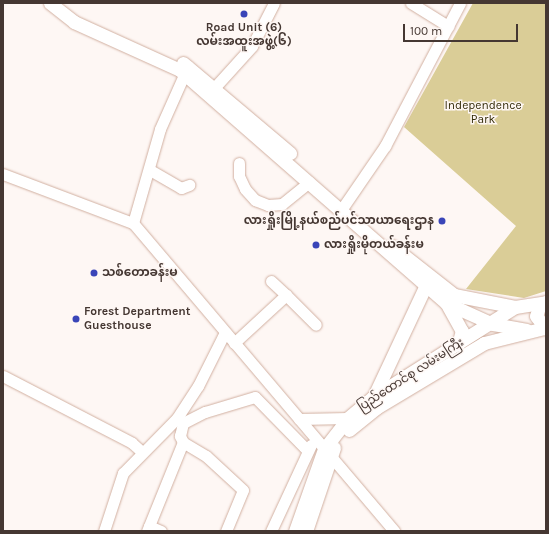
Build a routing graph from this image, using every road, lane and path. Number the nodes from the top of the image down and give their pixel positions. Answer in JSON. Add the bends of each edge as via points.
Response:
{"nodes":[{"id":1,"x":50,"y":3,"type":"edge"},
{"id":2,"x":62,"y":3,"type":"edge"},
{"id":3,"x":274,"y":3,"type":"edge"},
{"id":4,"x":411,"y":3,"type":"edge"},
{"id":5,"x":460,"y":3,"type":"edge"},
{"id":6,"x":448,"y":26,"type":"junction"},
{"id":7,"x":185,"y":69,"type":"junction"},
{"id":8,"x":215,"y":87,"type":"junction"},
{"id":9,"x":239,"y":162,"type":"dead end"},
{"id":10,"x":150,"y":170,"type":"junction"},
{"id":11,"x":3,"y":174,"type":"edge"},
{"id":12,"x":309,"y":182,"type":"junction"},
{"id":13,"x":189,"y":185,"type":"dead end"},
{"id":14,"x":344,"y":207,"type":"junction"},
{"id":15,"x":133,"y":223,"type":"junction"},
{"id":16,"x":271,"y":281,"type":"dead end"},
{"id":17,"x":425,"y":287,"type":"junction"},
{"id":18,"x":286,"y":295,"type":"junction"},
{"id":19,"x":446,"y":302,"type":"junction"},
{"id":20,"x":546,"y":302,"type":"edge"},
{"id":21,"x":516,"y":307,"type":"junction"},
{"id":22,"x":492,"y":324,"type":"junction"},
{"id":23,"x":316,"y":325,"type":"dead end"},
{"id":24,"x":545,"y":329,"type":"edge"},
{"id":25,"x":526,"y":330,"type":"junction"},
{"id":26,"x":225,"y":332,"type":"junction"},
{"id":27,"x":234,"y":343,"type":"junction"},
{"id":28,"x":458,"y":344,"type":"junction"},
{"id":29,"x":3,"y":376,"type":"edge"},
{"id":30,"x":373,"y":397,"type":"junction"},
{"id":31,"x":348,"y":418,"type":"junction"},
{"id":32,"x":298,"y":419,"type":"junction"},
{"id":33,"x":183,"y":442,"type":"junction"},
{"id":34,"x":323,"y":448,"type":"junction"},
{"id":35,"x":307,"y":450,"type":"junction"},
{"id":36,"x":141,"y":451,"type":"junction"},
{"id":37,"x":148,"y":529,"type":"edge"},
{"id":38,"x":104,"y":531,"type":"edge"},
{"id":39,"x":161,"y":531,"type":"edge"},
{"id":40,"x":226,"y":531,"type":"edge"},
{"id":41,"x":271,"y":531,"type":"edge"},
{"id":42,"x":295,"y":531,"type":"edge"},
{"id":43,"x":306,"y":531,"type":"edge"},
{"id":44,"x":394,"y":531,"type":"edge"}],
"edges":[{"from":1,"to":7,"type":"main road","via":[[74,22]]},
{"from":2,"to":7,"type":"main road","via":[[80,17]]},
{"from":3,"to":8,"type":"street","via":[[252,46]]},
{"from":4,"to":6,"type":"street"},
{"from":5,"to":6,"type":"street"},
{"from":6,"to":14,"type":"street","via":[[385,146]]},
{"from":7,"to":8,"type":"main road"},
{"from":7,"to":10,"type":"street","via":[[160,129]]},
{"from":7,"to":12,"type":"main road"},
{"from":8,"to":14,"type":"main road"},
{"from":9,"to":12,"type":"street","via":[[239,176],[245,189],[255,200],[268,205],[282,204]]},
{"from":10,"to":13,"type":"street","via":[[181,188]]},
{"from":10,"to":15,"type":"street"},
{"from":11,"to":15,"type":"street"},
{"from":12,"to":14,"type":"main road"},
{"from":14,"to":17,"type":"main road"},
{"from":14,"to":21,"type":"main road","via":[[454,295]]},
{"from":15,"to":26,"type":"street"},
{"from":16,"to":18,"type":"street"},
{"from":17,"to":19,"type":"main road"},
{"from":17,"to":30,"type":"main road"},
{"from":18,"to":23,"type":"street"},
{"from":18,"to":27,"type":"street"},
{"from":19,"to":22,"type":"main road"},
{"from":19,"to":28,"type":"main road","via":[[462,331]]},
{"from":20,"to":21,"type":"main road","name":"ပြည်ထောင်စု လမ်းမကြီး"},
{"from":20,"to":24,"type":"main road","via":[[536,316]]},
{"from":21,"to":22,"type":"main road","name":"ပြည်ထောင်စု လမ်းမကြီး"},
{"from":22,"to":25,"type":"main road"},
{"from":22,"to":28,"type":"main road","name":"ပြည်ထောင်စု လမ်းမကြီး"},
{"from":24,"to":25,"type":"main road","name":"ပြည်ထောင်စု လမ်းမကြီး"},
{"from":25,"to":34,"type":"main road","name":"ပြည်ထောင်စု လမ်းမကြီး","via":[[478,346],[376,408],[340,438]]},
{"from":26,"to":27,"type":"street"},
{"from":26,"to":36,"type":"street","via":[[198,386],[177,418],[167,432]]},
{"from":27,"to":32,"type":"street"},
{"from":28,"to":30,"type":"main road","name":"ပြည်ထောင်စု လမ်းမကြီး"},
{"from":29,"to":36,"type":"street","via":[[132,443]]},
{"from":30,"to":31,"type":"main road","name":"ပြည်ထောင်စု လမ်းမကြီး"},
{"from":31,"to":32,"type":"street"},
{"from":31,"to":34,"type":"main road","name":"ပြည်ထောင်စု လမ်းမကြီး"},
{"from":32,"to":34,"type":"street"},
{"from":33,"to":35,"type":"street","via":[[180,436],[184,423],[251,397],[274,414]]},
{"from":33,"to":37,"type":"street"},
{"from":33,"to":40,"type":"street","via":[[206,456],[241,487],[242,497]]},
{"from":34,"to":35,"type":"street"},
{"from":34,"to":42,"type":"main road","name":"ပြည်ထောင်စု လမ်းမကြီး"},
{"from":34,"to":43,"type":"main road","name":"ပြည်ထောင်စု လမ်းမကြီး"},
{"from":34,"to":44,"type":"street"},
{"from":35,"to":41,"type":"street"},
{"from":36,"to":38,"type":"street","via":[[116,486]]},
{"from":37,"to":39,"type":"street"}]}
